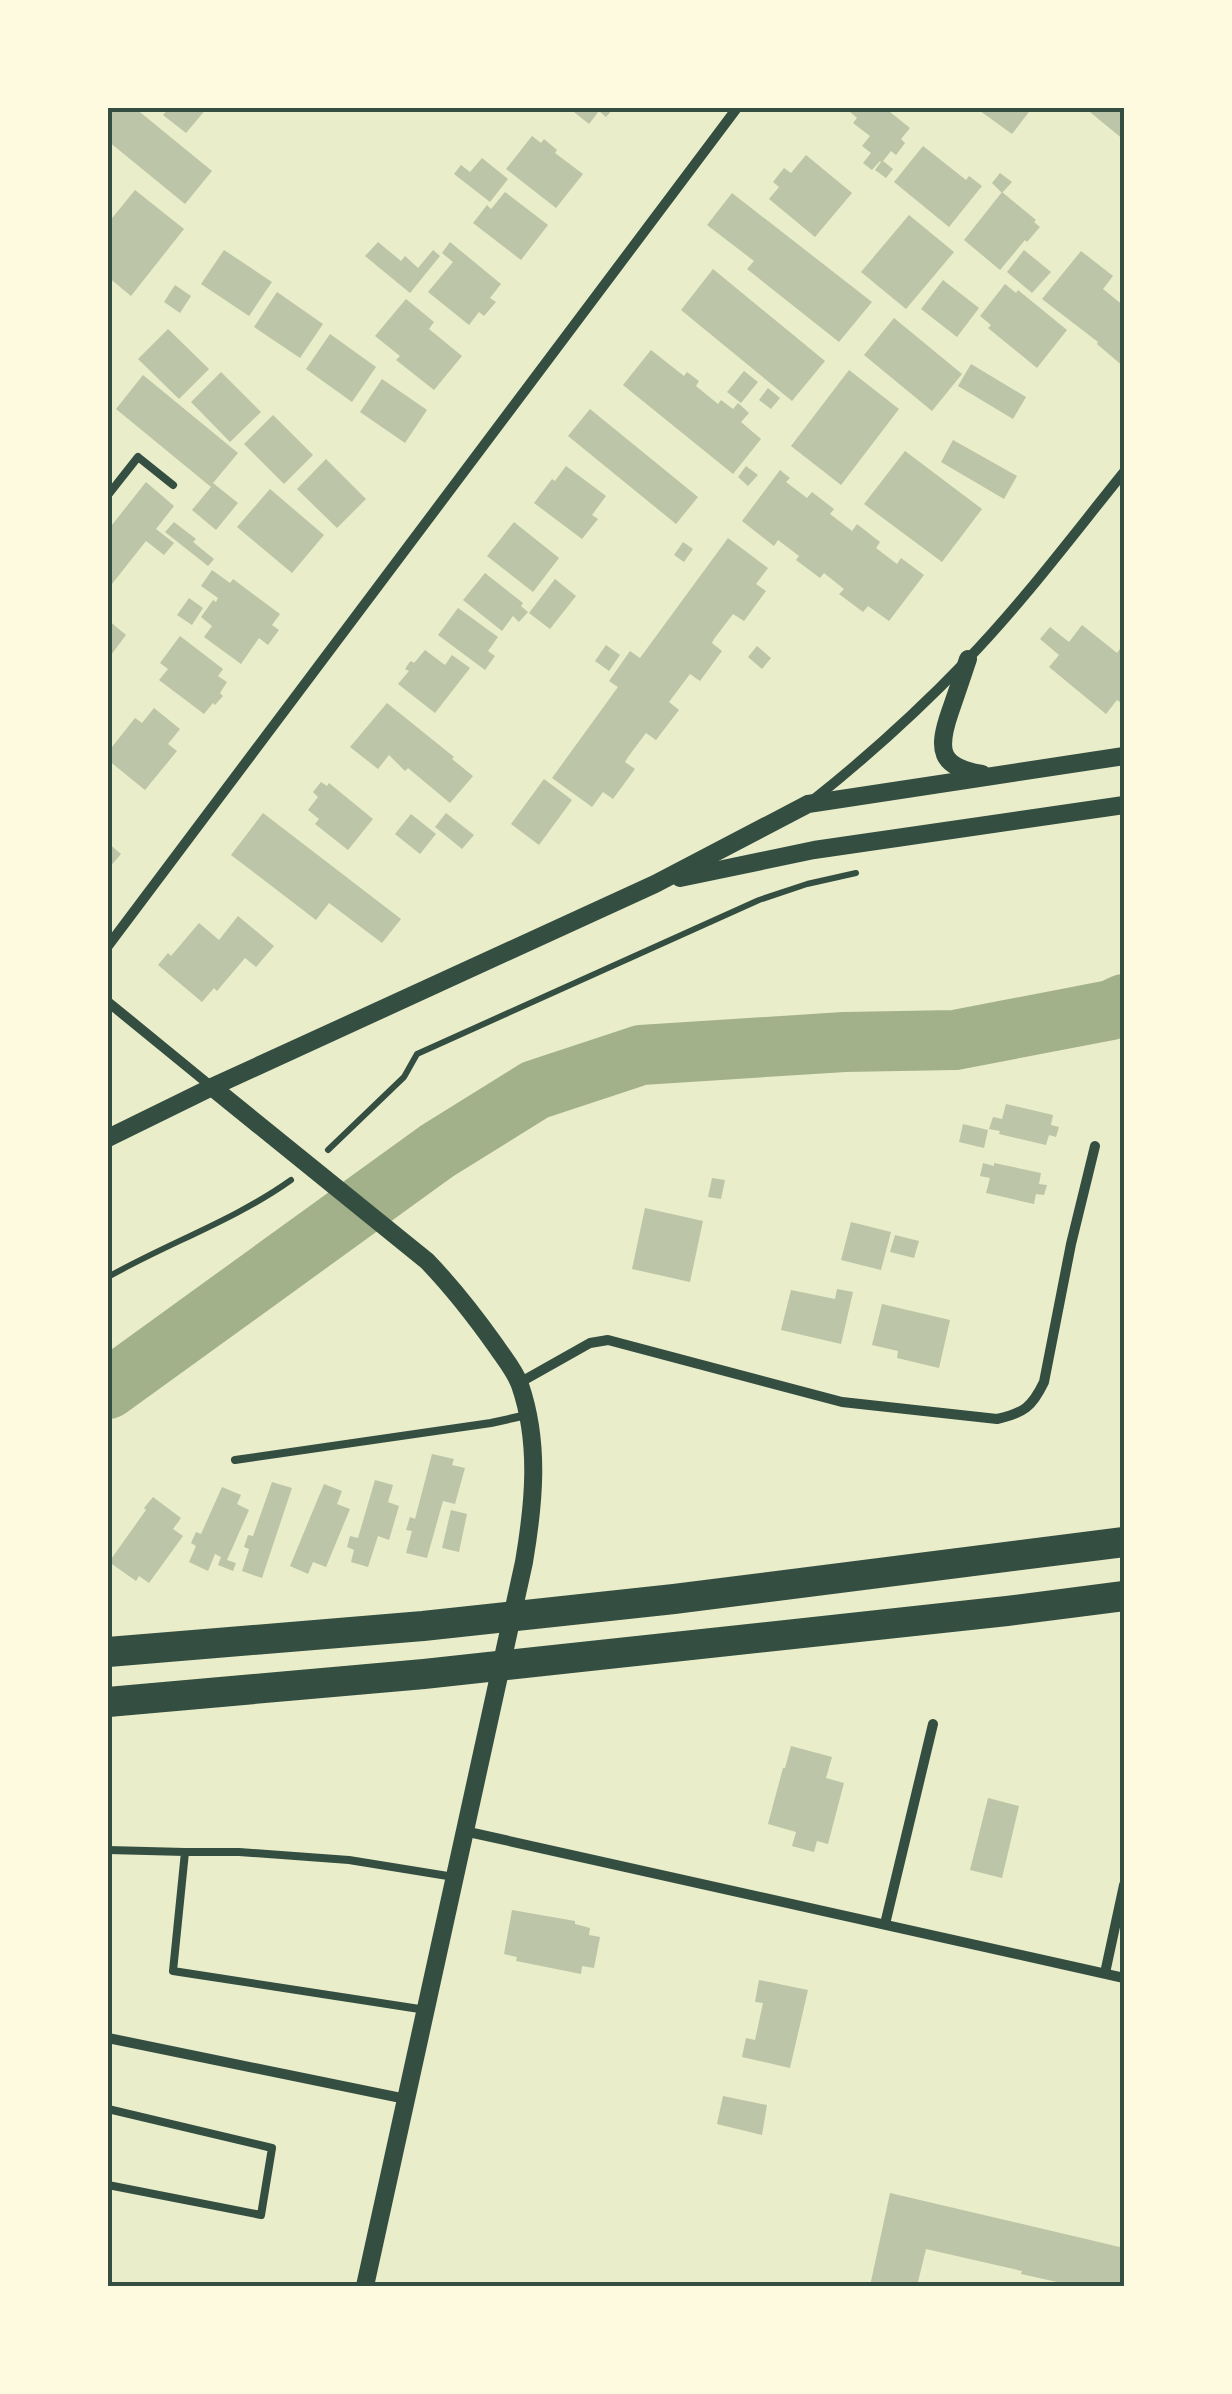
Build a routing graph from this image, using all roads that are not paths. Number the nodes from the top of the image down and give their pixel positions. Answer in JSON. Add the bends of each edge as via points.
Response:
{"nodes":[{"id":1,"x":737,"y":108,"type":"edge"},
{"id":2,"x":1124,"y":472,"type":"edge"},
{"id":3,"x":172,"y":485,"type":"dead end"},
{"id":4,"x":108,"y":496,"type":"edge"},
{"id":5,"x":968,"y":659,"type":"junction"},
{"id":6,"x":1124,"y":756,"type":"edge"},
{"id":7,"x":992,"y":776,"type":"junction"},
{"id":8,"x":808,"y":804,"type":"junction"},
{"id":9,"x":1124,"y":805,"type":"edge"},
{"id":10,"x":655,"y":884,"type":"junction"},
{"id":11,"x":108,"y":946,"type":"edge"},
{"id":12,"x":108,"y":1002,"type":"edge"},
{"id":13,"x":212,"y":1086,"type":"junction"},
{"id":14,"x":108,"y":1138,"type":"edge"},
{"id":15,"x":1095,"y":1146,"type":"dead end"},
{"id":16,"x":519,"y":1383,"type":"junction"},
{"id":17,"x":527,"y":1415,"type":"junction"},
{"id":18,"x":235,"y":1460,"type":"dead end"},
{"id":19,"x":1124,"y":1542,"type":"edge"},
{"id":20,"x":1124,"y":1596,"type":"edge"},
{"id":21,"x":108,"y":1652,"type":"edge"},
{"id":22,"x":108,"y":1702,"type":"edge"},
{"id":23,"x":933,"y":1724,"type":"dead end"},
{"id":24,"x":464,"y":1831,"type":"junction"},
{"id":25,"x":108,"y":1850,"type":"edge"},
{"id":26,"x":185,"y":1852,"type":"junction"},
{"id":27,"x":454,"y":1876,"type":"junction"},
{"id":28,"x":1124,"y":1885,"type":"edge"},
{"id":29,"x":885,"y":1924,"type":"junction"},
{"id":30,"x":1105,"y":1973,"type":"junction"},
{"id":31,"x":1124,"y":1978,"type":"edge"},
{"id":32,"x":426,"y":2010,"type":"junction"},
{"id":33,"x":108,"y":2038,"type":"edge"},
{"id":34,"x":406,"y":2099,"type":"junction"},
{"id":35,"x":108,"y":2108,"type":"edge"},
{"id":36,"x":108,"y":2186,"type":"edge"},
{"id":37,"x":365,"y":2286,"type":"edge"}],
"edges":[{"from":1,"to":11,"type":"street"},
{"from":2,"to":5,"type":"street"},
{"from":3,"to":4,"type":"lane","via":[[138,457]]},
{"from":5,"to":7,"type":"street","via":[[942,750],[964,771]]},
{"from":5,"to":8,"type":"street"},
{"from":6,"to":7,"type":"street"},
{"from":7,"to":8,"type":"street"},
{"from":8,"to":10,"type":"street"},
{"from":9,"to":10,"type":"street","via":[[814,850]]},
{"from":10,"to":13,"type":"street"},
{"from":12,"to":13,"type":"street"},
{"from":13,"to":14,"type":"street"},
{"from":13,"to":16,"type":"street","via":[[427,1262],[459,1294]]},
{"from":15,"to":16,"type":"street","via":[[1044,1382],[1018,1414],[996,1419],[842,1402],[608,1340],[590,1343]]},
{"from":16,"to":17,"type":"street"},
{"from":17,"to":18,"type":"lane"},
{"from":17,"to":24,"type":"street","via":[[532,1518]]},
{"from":19,"to":21,"type":"highway","via":[[674,1599]]},
{"from":20,"to":22,"type":"highway"},
{"from":23,"to":29,"type":"street"},
{"from":24,"to":27,"type":"street"},
{"from":24,"to":29,"type":"street"},
{"from":25,"to":26,"type":"lane"},
{"from":26,"to":27,"type":"lane","via":[[348,1860]]},
{"from":26,"to":32,"type":"lane","via":[[174,1971]]},
{"from":27,"to":32,"type":"street"},
{"from":28,"to":30,"type":"street"},
{"from":29,"to":30,"type":"street"},
{"from":30,"to":31,"type":"street"},
{"from":32,"to":34,"type":"street"},
{"from":33,"to":34,"type":"street"},
{"from":34,"to":37,"type":"street"},
{"from":35,"to":36,"type":"lane","via":[[272,2148],[261,2216]]}]}
